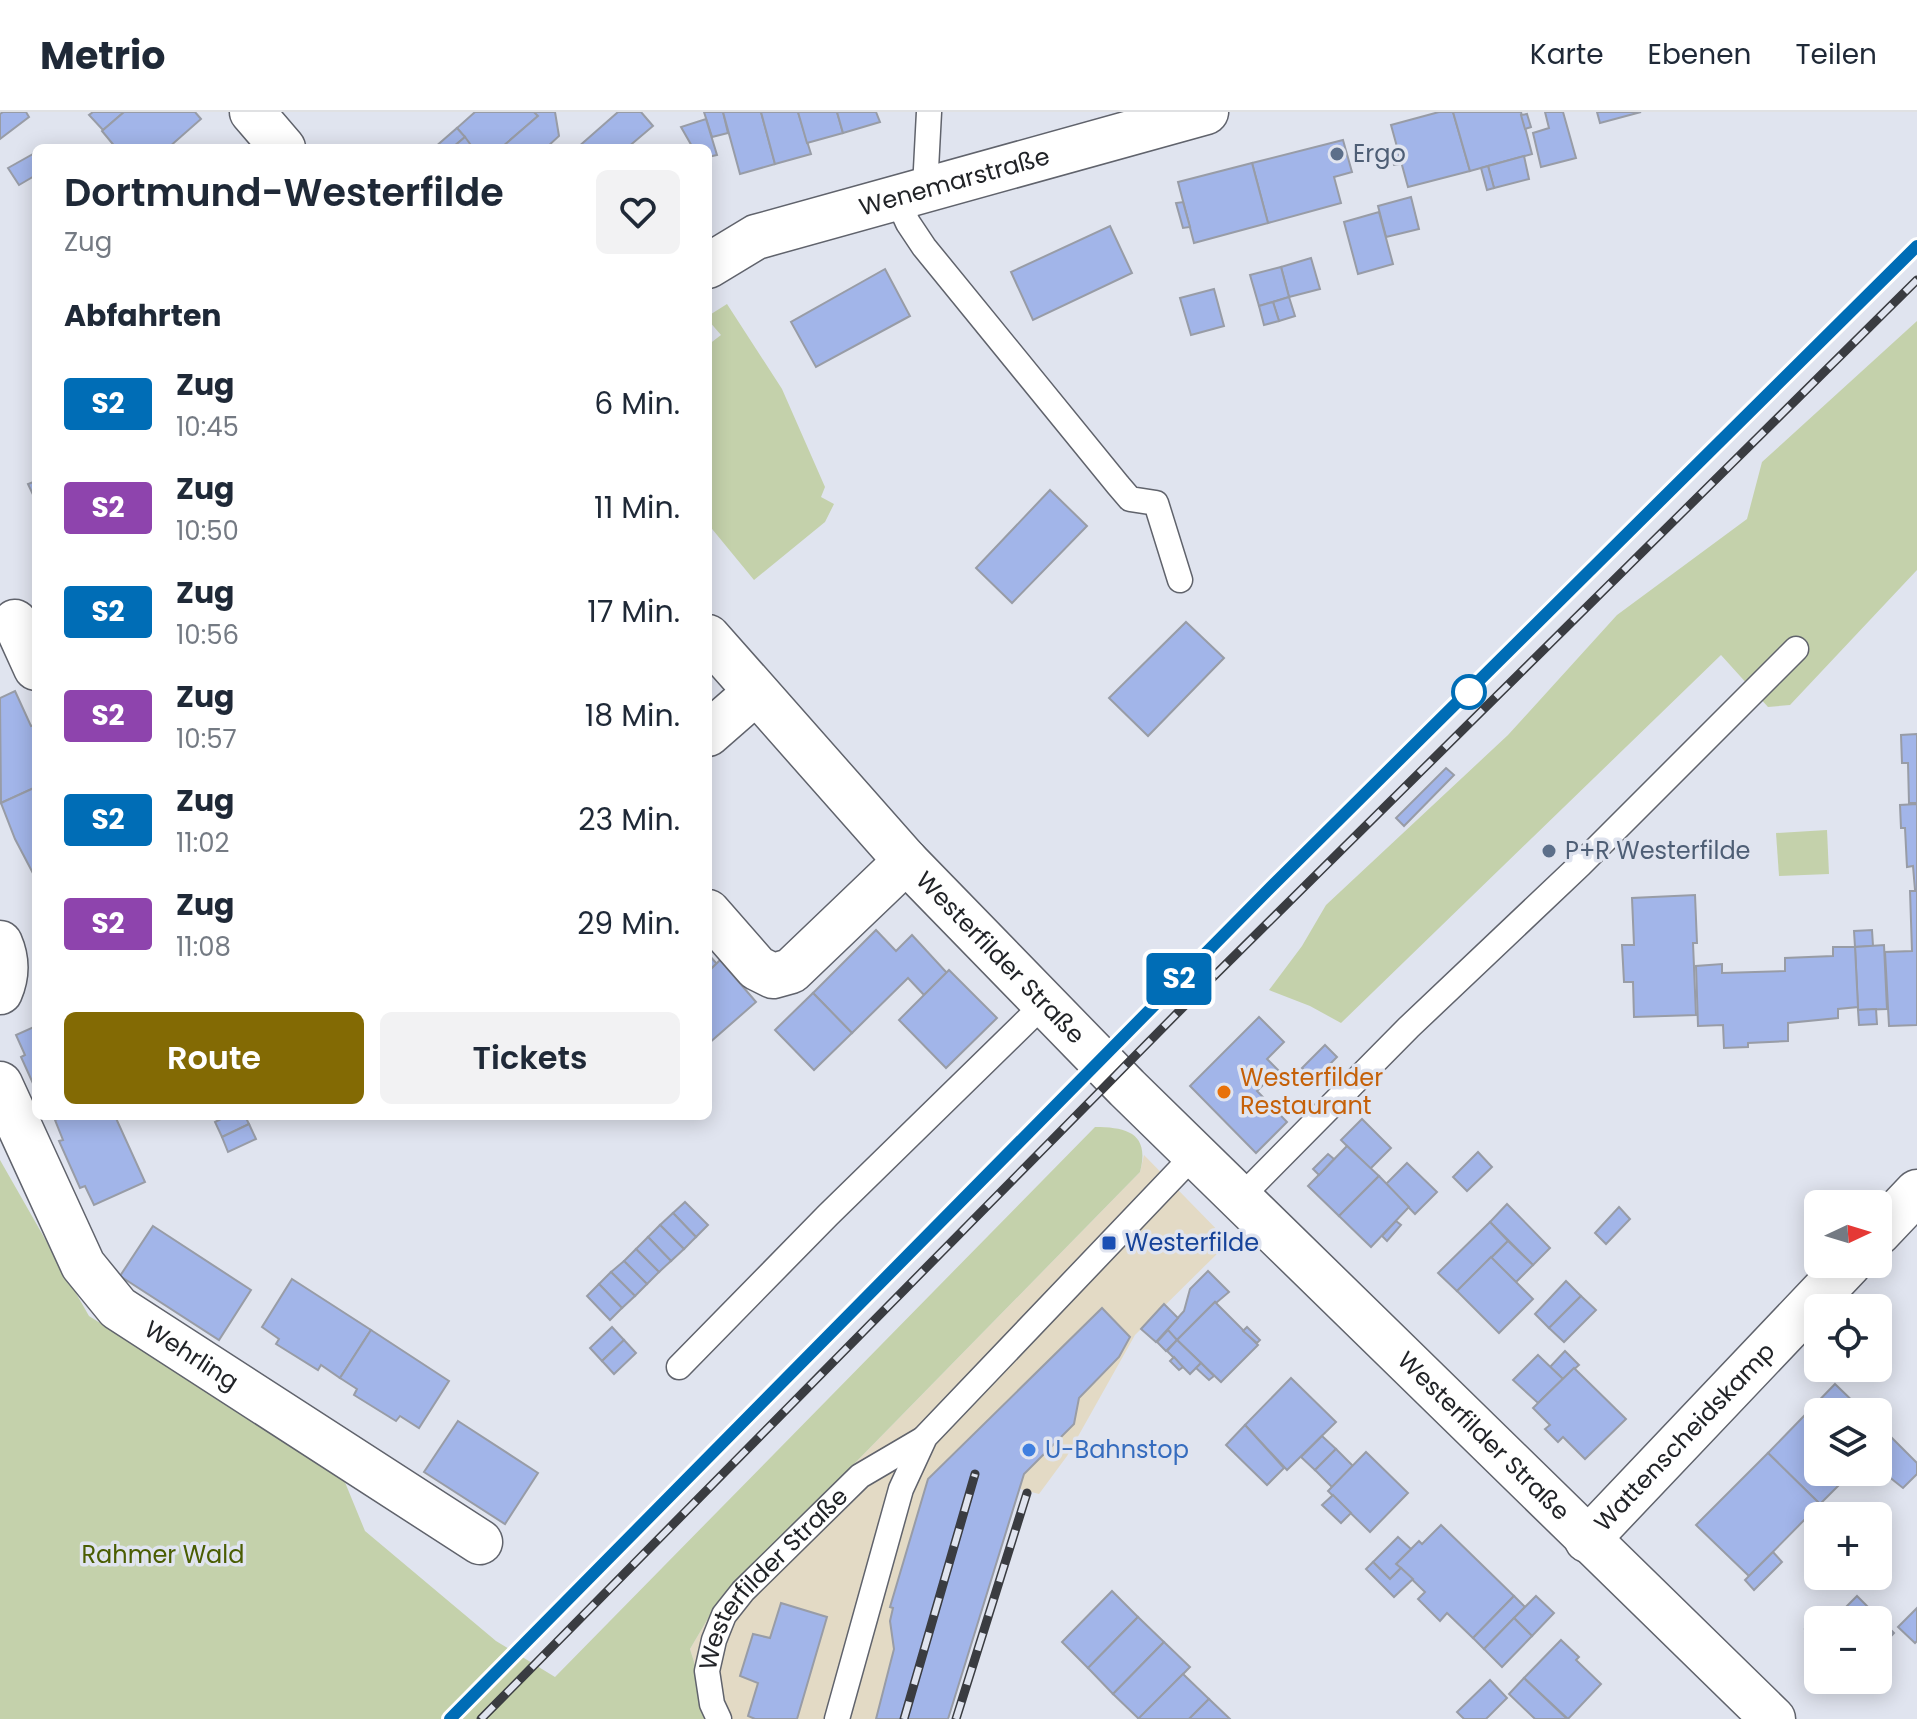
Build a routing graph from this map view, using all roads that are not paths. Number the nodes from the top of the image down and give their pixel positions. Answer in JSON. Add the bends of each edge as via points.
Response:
{"nodes":[{"id":1,"x":252,"y":112,"type":"edge"},
{"id":2,"x":929,"y":112,"type":"edge"},
{"id":3,"x":1206,"y":112,"type":"edge"},
{"id":4,"x":280,"y":144,"type":"edge"},
{"id":5,"x":911,"y":193,"type":"junction"},
{"id":6,"x":712,"y":264,"type":"edge"},
{"id":7,"x":1180,"y":580,"type":"dead end"},
{"id":8,"x":17,"y":621,"type":"edge"},
{"id":9,"x":712,"y":642,"type":"edge"},
{"id":10,"x":1796,"y":649,"type":"dead end"},
{"id":11,"x":32,"y":658,"type":"edge"},
{"id":12,"x":756,"y":692,"type":"junction"},
{"id":13,"x":712,"y":730,"type":"edge"},
{"id":14,"x":906,"y":861,"type":"junction"},
{"id":15,"x":712,"y":917,"type":"edge"},
{"id":16,"x":0,"y":943,"type":"edge"},
{"id":17,"x":0,"y":992,"type":"edge"},
{"id":18,"x":1044,"y":1004,"type":"junction"},
{"id":19,"x":0,"y":1084,"type":"edge"},
{"id":20,"x":1196,"y":1153,"type":"junction"},
{"id":21,"x":1917,"y":1192,"type":"edge"},
{"id":22,"x":1241,"y":1197,"type":"junction"},
{"id":23,"x":1892,"y":1218,"type":"edge"},
{"id":24,"x":1836,"y":1278,"type":"edge"},
{"id":25,"x":679,"y":1367,"type":"dead end"},
{"id":26,"x":925,"y":1437,"type":"junction"},
{"id":27,"x":1587,"y":1540,"type":"junction"},
{"id":28,"x":480,"y":1542,"type":"dead end"},
{"id":29,"x":719,"y":1719,"type":"edge"},
{"id":30,"x":837,"y":1719,"type":"edge"},
{"id":31,"x":1773,"y":1719,"type":"edge"}],
"edges":[{"from":1,"to":4,"type":"street"},
{"from":2,"to":5,"type":"lane"},
{"from":3,"to":5,"type":"street","name":"Wenemarstraße"},
{"from":5,"to":6,"type":"street","name":"Wenemarstraße","via":[[756,237]]},
{"from":5,"to":7,"type":"lane","via":[[908,223],[924,247],[1130,499],[1156,503]]},
{"from":8,"to":11,"type":"street"},
{"from":9,"to":12,"type":"street","name":"Westerfilder Straße"},
{"from":10,"to":22,"type":"lane"},
{"from":12,"to":13,"type":"street"},
{"from":12,"to":14,"type":"street","name":"Westerfilder Straße"},
{"from":14,"to":15,"type":"street","name":"Westerfilder Straße","via":[[791,971],[773,976],[757,968]]},
{"from":14,"to":18,"type":"street","name":"Westerfilder Straße"},
{"from":16,"to":17,"type":"street","via":[[6,980]]},
{"from":18,"to":20,"type":"street","name":"Westerfilder Straße"},
{"from":18,"to":25,"type":"lane"},
{"from":19,"to":28,"type":"street","name":"Wehrling","via":[[83,1265],[118,1308]]},
{"from":20,"to":22,"type":"street","name":"Westerfilder Straße"},
{"from":20,"to":26,"type":"lane","name":"Westerfilder Straße"},
{"from":21,"to":23,"type":"street"},
{"from":22,"to":27,"type":"street","name":"Westerfilder Straße"},
{"from":24,"to":27,"type":"street","name":"Wattenscheidskamp"},
{"from":26,"to":29,"type":"lane","name":"Westerfilder Straße","via":[[860,1476],[724,1615],[707,1671]]},
{"from":26,"to":30,"type":"lane","name":"Westerfilder Straße","via":[[901,1489]]},
{"from":27,"to":31,"type":"street","name":"Westerfilder Straße"}]}
